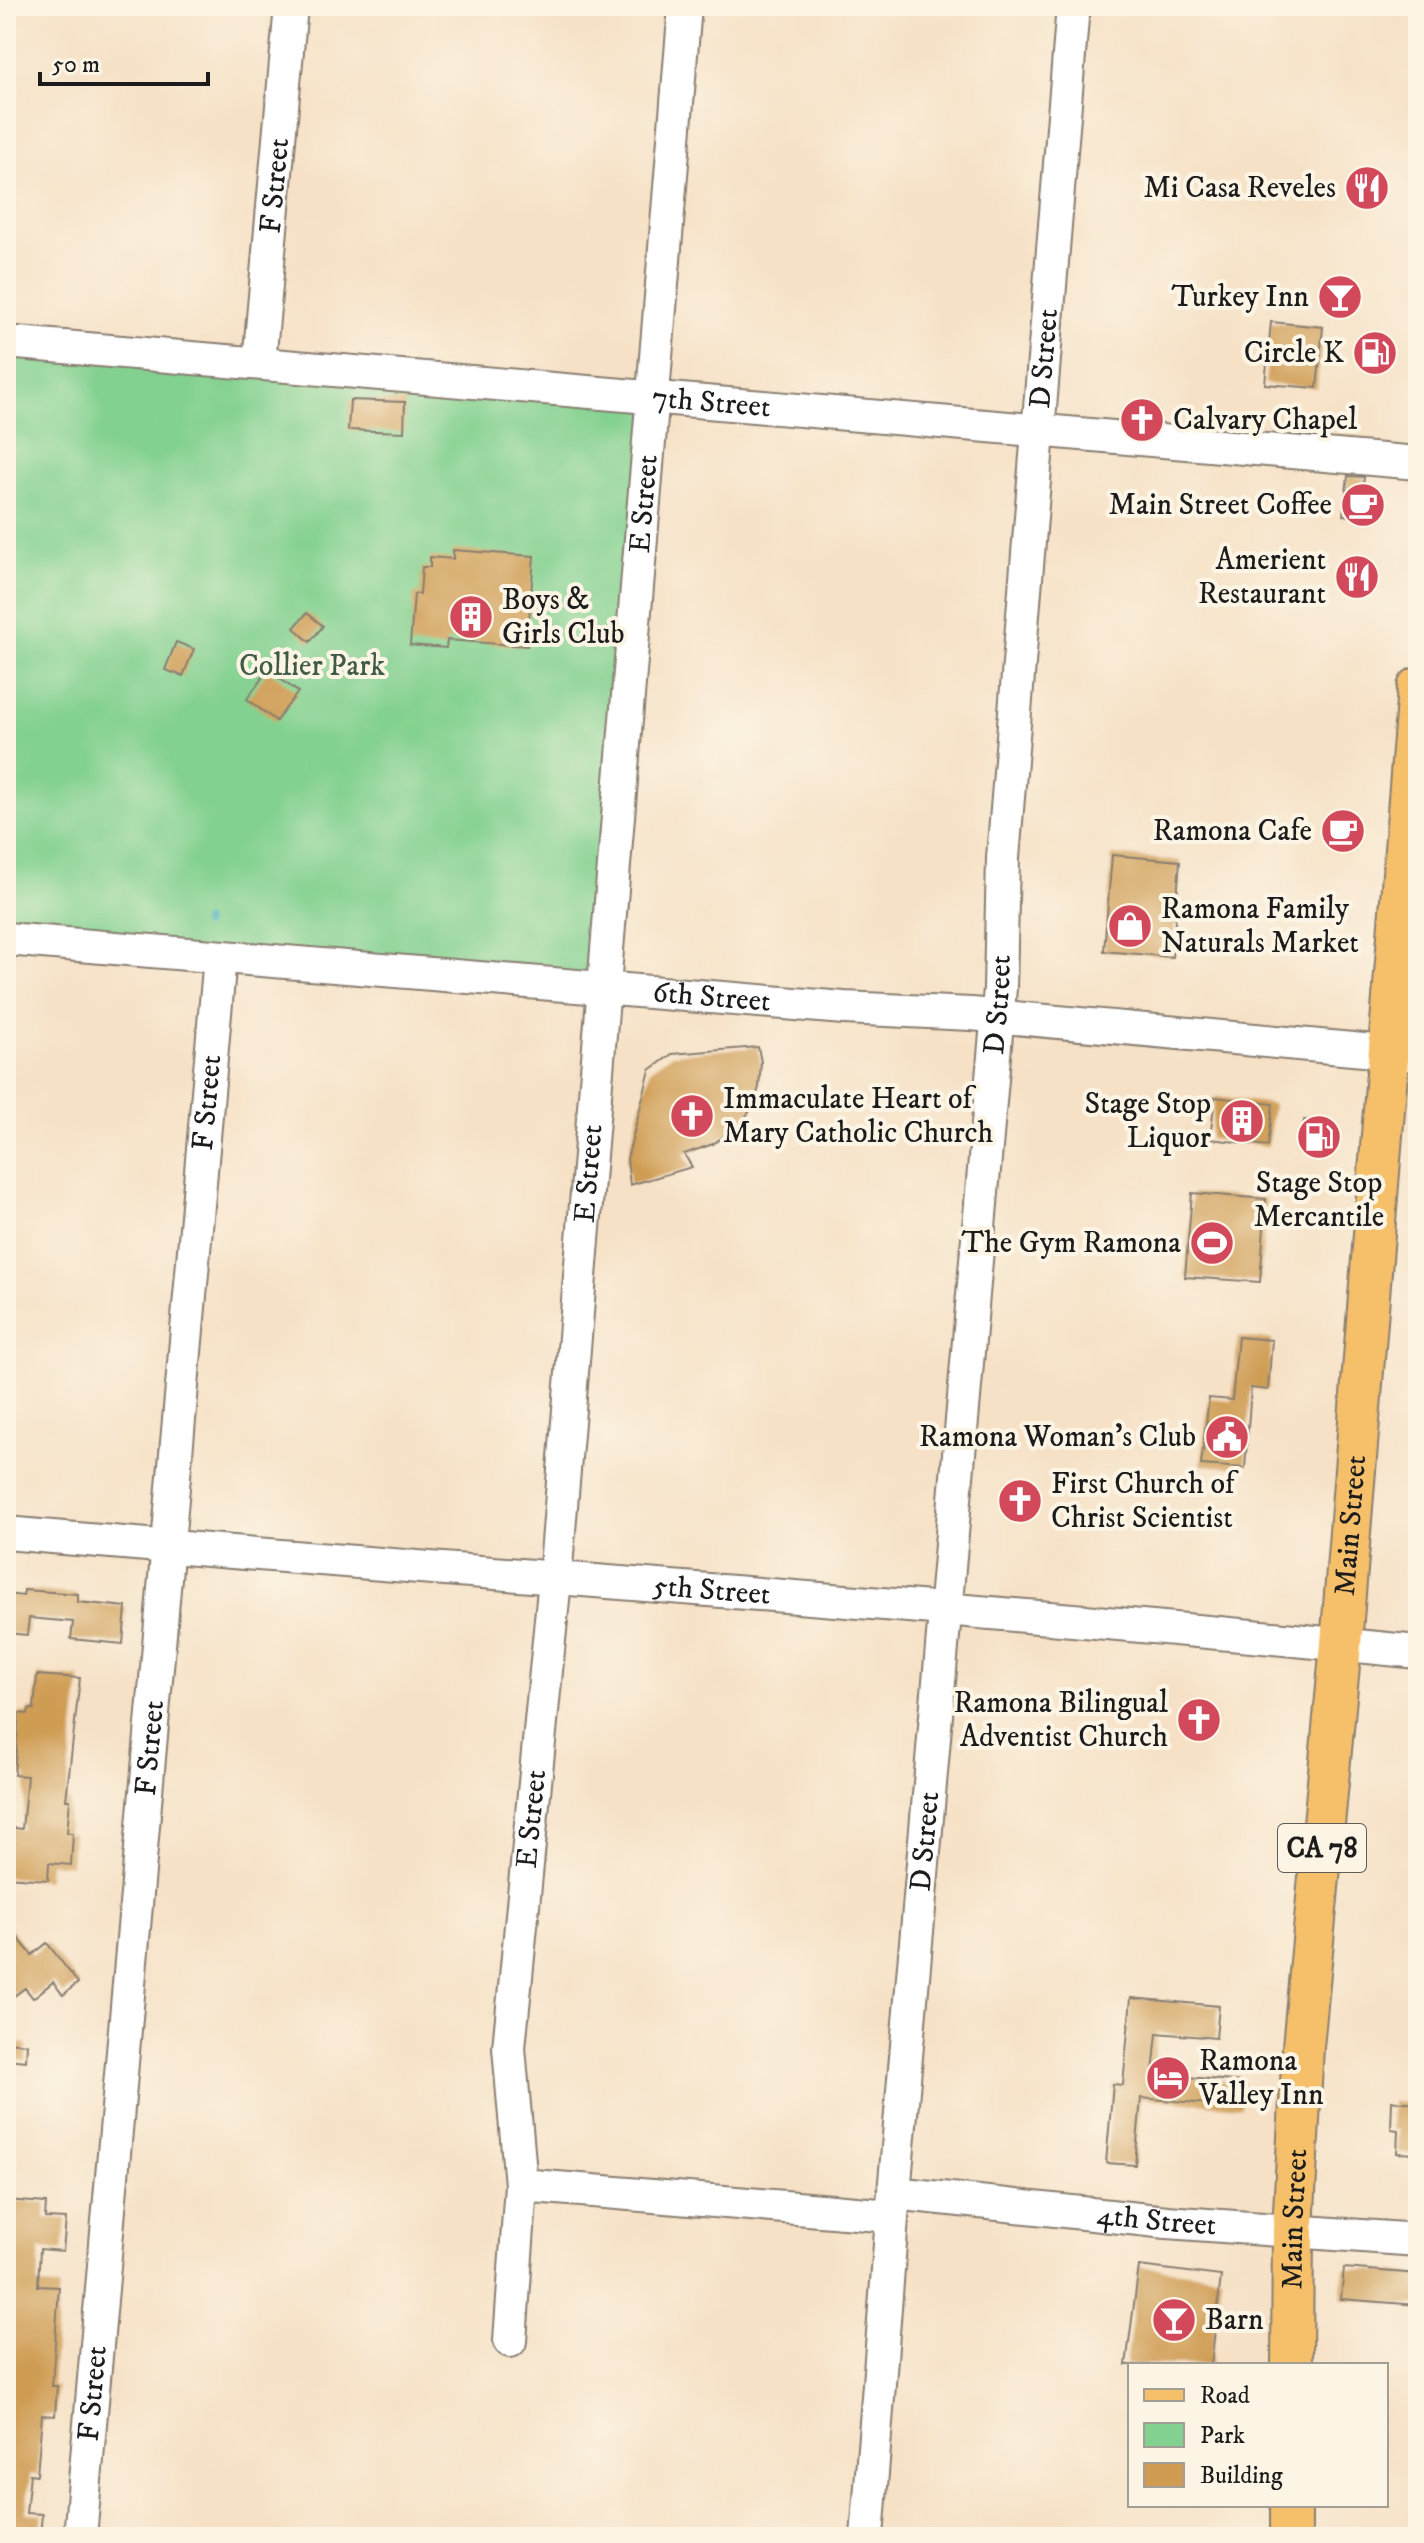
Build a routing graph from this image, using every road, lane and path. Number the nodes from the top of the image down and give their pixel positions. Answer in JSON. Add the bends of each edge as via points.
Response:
{"nodes":[{"id":1,"x":291,"y":6,"type":"edge"},
{"id":2,"x":685,"y":6,"type":"edge"},
{"id":3,"x":1073,"y":6,"type":"edge"},
{"id":4,"x":6,"y":342,"type":"edge"},
{"id":5,"x":259,"y":363,"type":"junction"},
{"id":6,"x":652,"y":397,"type":"junction"},
{"id":7,"x":1038,"y":431,"type":"junction"},
{"id":8,"x":1418,"y":463,"type":"edge"},
{"id":9,"x":1418,"y":688,"type":"edge"},
{"id":10,"x":6,"y":939,"type":"edge"},
{"id":11,"x":220,"y":957,"type":"junction"},
{"id":12,"x":603,"y":988,"type":"junction"},
{"id":13,"x":997,"y":1017,"type":"junction"},
{"id":14,"x":1403,"y":1053,"type":"edge"},
{"id":15,"x":6,"y":1533,"type":"edge"},
{"id":16,"x":168,"y":1547,"type":"junction"},
{"id":17,"x":555,"y":1579,"type":"junction"},
{"id":18,"x":944,"y":1612,"type":"junction"},
{"id":19,"x":1341,"y":1644,"type":"junction"},
{"id":20,"x":1418,"y":1652,"type":"edge"},
{"id":21,"x":521,"y":2185,"type":"junction"},
{"id":22,"x":893,"y":2205,"type":"junction"},
{"id":23,"x":1293,"y":2229,"type":"junction"},
{"id":24,"x":1418,"y":2240,"type":"edge"},
{"id":25,"x":510,"y":2341,"type":"dead end"},
{"id":26,"x":1292,"y":2363,"type":"edge"},
{"id":27,"x":1291,"y":2507,"type":"edge"},
{"id":28,"x":80,"y":2537,"type":"edge"},
{"id":29,"x":867,"y":2537,"type":"edge"},
{"id":30,"x":1291,"y":2537,"type":"edge"}],
"edges":[{"from":1,"to":5,"type":"street","name":"F Street"},
{"from":2,"to":6,"type":"street","name":"E Street"},
{"from":3,"to":7,"type":"street","name":"D Street"},
{"from":4,"to":5,"type":"street","name":"7th Street"},
{"from":5,"to":6,"type":"street","name":"7th Street"},
{"from":6,"to":7,"type":"street","name":"7th Street"},
{"from":6,"to":12,"type":"street","name":"E Street"},
{"from":7,"to":8,"type":"street","name":"7th Street"},
{"from":7,"to":13,"type":"street","name":"D Street","via":[[1003,858]]},
{"from":9,"to":14,"type":"main road","name":"Main Street","number":"CA 78"},
{"from":10,"to":11,"type":"street","name":"6th Street"},
{"from":11,"to":12,"type":"street","name":"6th Street"},
{"from":11,"to":16,"type":"street","name":"F Street"},
{"from":12,"to":13,"type":"street","name":"6th Street"},
{"from":12,"to":17,"type":"street","name":"E Street"},
{"from":13,"to":14,"type":"street","name":"6th Street"},
{"from":13,"to":18,"type":"street","name":"D Street"},
{"from":14,"to":19,"type":"main road","name":"Main Street","number":"CA 78"},
{"from":15,"to":16,"type":"street","name":"5th Street"},
{"from":16,"to":17,"type":"street","name":"5th Street"},
{"from":16,"to":28,"type":"street","name":"F Street"},
{"from":17,"to":18,"type":"street","name":"5th Street"},
{"from":17,"to":21,"type":"street","name":"E Street","via":[[509,2048]]},
{"from":18,"to":19,"type":"street","name":"5th Street"},
{"from":18,"to":22,"type":"street","name":"D Street"},
{"from":19,"to":20,"type":"street","name":"5th Street"},
{"from":19,"to":23,"type":"main road","name":"Main Street","number":"CA 78","via":[[1303,2047]]},
{"from":21,"to":22,"type":"street","name":"4th Street"},
{"from":21,"to":25,"type":"street","name":"E Street"},
{"from":22,"to":23,"type":"street","name":"4th Street"},
{"from":22,"to":29,"type":"street","name":"D Street"},
{"from":23,"to":24,"type":"street","name":"4th Street"},
{"from":23,"to":26,"type":"main road","name":"Main Street","number":"CA 78"},
{"from":27,"to":30,"type":"main road"}]}
